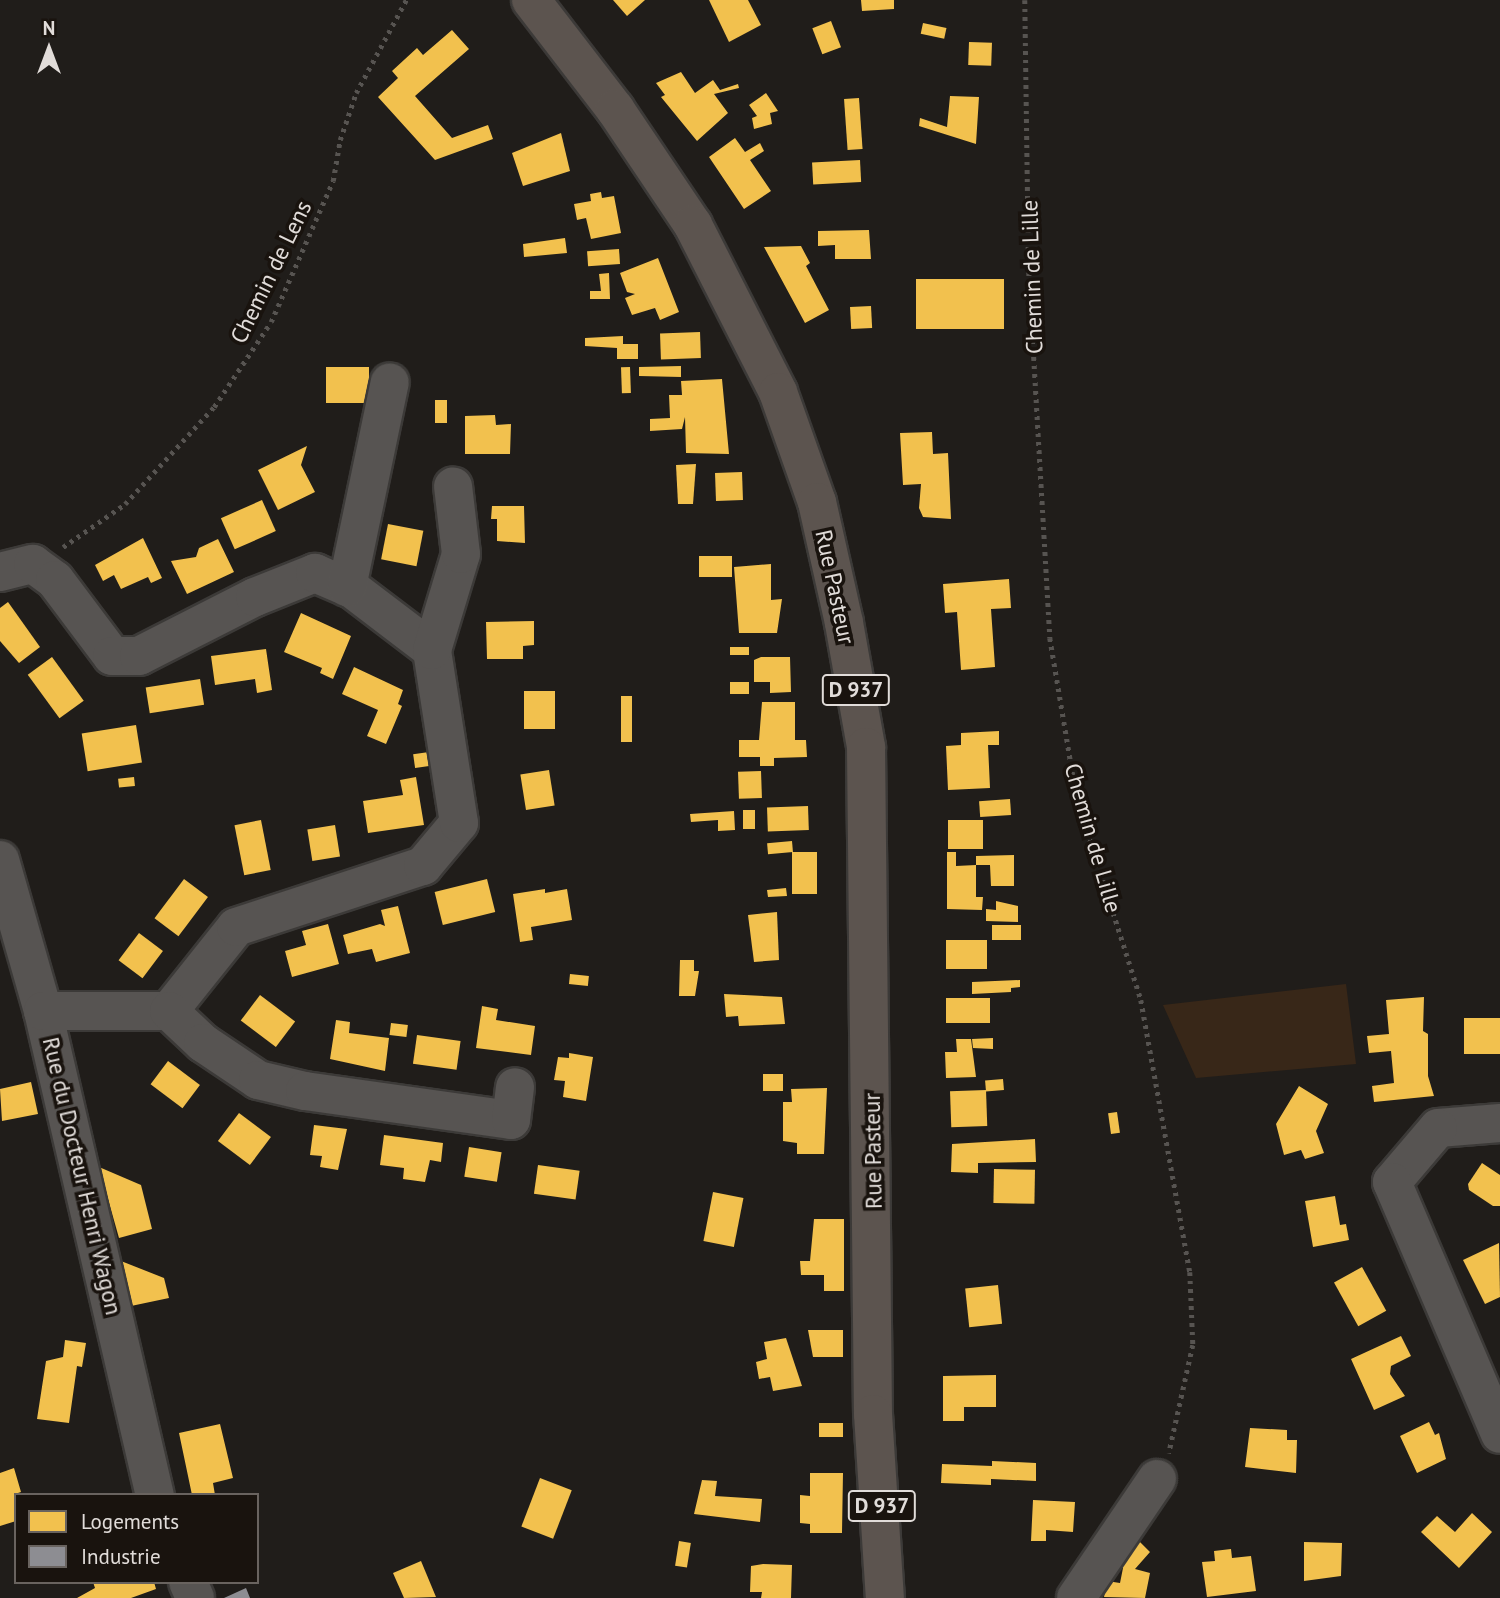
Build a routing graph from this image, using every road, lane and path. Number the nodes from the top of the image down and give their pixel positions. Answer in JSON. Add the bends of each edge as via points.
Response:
{"nodes":[{"id":1,"x":406,"y":0,"type":"edge"},
{"id":2,"x":511,"y":0,"type":"edge"},
{"id":3,"x":531,"y":0,"type":"edge"},
{"id":4,"x":1025,"y":0,"type":"edge"},
{"id":5,"x":559,"y":41,"type":"junction"},
{"id":6,"x":390,"y":382,"type":"dead end"},
{"id":7,"x":453,"y":486,"type":"dead end"},
{"id":8,"x":16,"y":568,"type":"edge"},
{"id":9,"x":347,"y":587,"type":"junction"},
{"id":10,"x":432,"y":650,"type":"junction"},
{"id":11,"x":0,"y":860,"type":"edge"},
{"id":12,"x":43,"y":1011,"type":"junction"},
{"id":13,"x":169,"y":1011,"type":"junction"},
{"id":14,"x":515,"y":1087,"type":"dead end"},
{"id":15,"x":1500,"y":1123,"type":"edge"},
{"id":16,"x":873,"y":1414,"type":"junction"},
{"id":17,"x":1500,"y":1434,"type":"edge"},
{"id":18,"x":1157,"y":1479,"type":"joint"},
{"id":19,"x":155,"y":1493,"type":"edge"},
{"id":20,"x":863,"y":1598,"type":"edge"},
{"id":21,"x":885,"y":1598,"type":"edge"},
{"id":22,"x":1076,"y":1598,"type":"edge"}],
"edges":[{"from":1,"to":8,"type":"path","name":"Chemin de Lens","via":[[356,93],[333,181],[300,263],[271,322],[232,383],[125,504],[83,536]]},
{"from":2,"to":5,"type":"main road","name":"Rue Pasteur"},
{"from":3,"to":5,"type":"main road","name":"Rue Pasteur","number":"D 937"},
{"from":4,"to":18,"type":"path","name":"Chemin de Lille","via":[[1029,272],[1050,638],[1076,799],[1141,1000],[1190,1272],[1190,1376],[1174,1441]]},
{"from":5,"to":16,"type":"main road","name":"Rue Pasteur","number":"D 937","via":[[615,109],[693,225],[778,392],[817,502],[866,747]]},
{"from":6,"to":9,"type":"street"},
{"from":7,"to":10,"type":"street","via":[[461,554]]},
{"from":8,"to":9,"type":"street","via":[[55,580],[112,656],[139,656],[255,597],[315,573]]},
{"from":9,"to":10,"type":"street"},
{"from":10,"to":13,"type":"street","via":[[459,822],[424,866],[236,927]]},
{"from":11,"to":12,"type":"street","name":"Rue du Docteur Henri Wagon"},
{"from":12,"to":13,"type":"street"},
{"from":12,"to":19,"type":"street","name":"Rue du Docteur Henri Wagon"},
{"from":13,"to":14,"type":"street","via":[[203,1043],[258,1080],[305,1091],[511,1120]]},
{"from":15,"to":17,"type":"street","via":[[1438,1129],[1392,1182]]},
{"from":16,"to":20,"type":"main road","name":"Rue Pasteur"},
{"from":16,"to":21,"type":"main road","name":"Rue Pasteur","number":"D 937"},
{"from":18,"to":22,"type":"street"}]}
